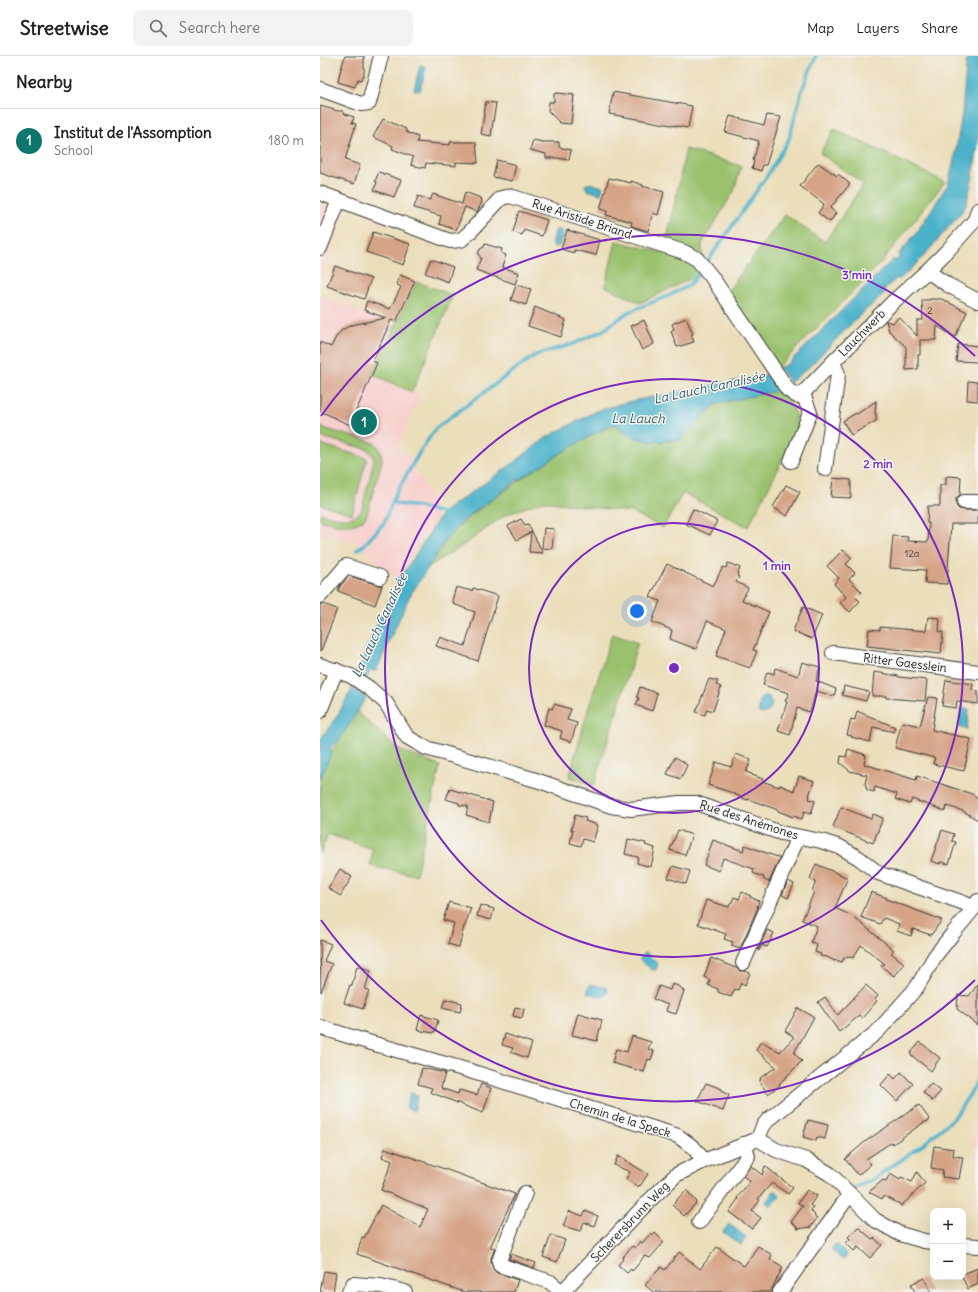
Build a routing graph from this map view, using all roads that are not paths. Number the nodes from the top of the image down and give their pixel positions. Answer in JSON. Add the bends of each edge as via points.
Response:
{"nodes":[{"id":1,"x":381,"y":56,"type":"edge"},
{"id":2,"x":320,"y":90,"type":"edge"},
{"id":3,"x":320,"y":193,"type":"edge"},
{"id":4,"x":339,"y":200,"type":"junction"},
{"id":5,"x":978,"y":210,"type":"edge"},
{"id":6,"x":320,"y":248,"type":"edge"},
{"id":7,"x":927,"y":271,"type":"junction"},
{"id":8,"x":978,"y":301,"type":"edge"},
{"id":9,"x":833,"y":362,"type":"junction"},
{"id":10,"x":796,"y":393,"type":"junction"},
{"id":11,"x":791,"y":461,"type":"dead end"},
{"id":12,"x":824,"y":469,"type":"dead end"},
{"id":13,"x":964,"y":502,"type":"dead end"},
{"id":14,"x":978,"y":502,"type":"edge"},
{"id":15,"x":380,"y":577,"type":"dead end"},
{"id":16,"x":320,"y":596,"type":"edge"},
{"id":17,"x":833,"y":653,"type":"dead end"},
{"id":18,"x":320,"y":665,"type":"edge"},
{"id":19,"x":336,"y":670,"type":"junction"},
{"id":20,"x":978,"y":672,"type":"edge"},
{"id":21,"x":320,"y":711,"type":"edge"},
{"id":22,"x":798,"y":837,"type":"junction"},
{"id":23,"x":976,"y":905,"type":"edge"},
{"id":24,"x":743,"y":963,"type":"dead end"},
{"id":25,"x":320,"y":1027,"type":"edge"},
{"id":26,"x":758,"y":1139,"type":"junction"},
{"id":27,"x":744,"y":1144,"type":"junction"},
{"id":28,"x":704,"y":1161,"type":"junction"},
{"id":29,"x":525,"y":1193,"type":"dead end"},
{"id":30,"x":850,"y":1194,"type":"junction"},
{"id":31,"x":699,"y":1222,"type":"dead end"},
{"id":32,"x":930,"y":1242,"type":"edge"},
{"id":33,"x":966,"y":1245,"type":"edge"},
{"id":34,"x":978,"y":1246,"type":"edge"},
{"id":35,"x":351,"y":1288,"type":"edge"},
{"id":36,"x":405,"y":1292,"type":"edge"},
{"id":37,"x":562,"y":1292,"type":"edge"},
{"id":38,"x":780,"y":1292,"type":"edge"}],
"edges":[{"from":1,"to":2,"type":"street","via":[[369,103],[361,104]]},
{"from":3,"to":4,"type":"street","name":"Rue Aristide Briand"},
{"from":4,"to":6,"type":"street"},
{"from":4,"to":10,"type":"street","name":"Rue Aristide Briand","via":[[450,241],[461,240],[501,198],[510,196],[684,252],[697,259],[746,326],[772,367]]},
{"from":5,"to":7,"type":"street","name":"Lauchwerb","via":[[975,220]]},
{"from":7,"to":8,"type":"street"},
{"from":7,"to":9,"type":"street","name":"Lauchwerb"},
{"from":9,"to":10,"type":"street","name":"Lauchwerb"},
{"from":9,"to":12,"type":"street","via":[[838,374]]},
{"from":10,"to":11,"type":"street","name":"Rue Aristide Briand","via":[[810,413]]},
{"from":13,"to":14,"type":"street"},
{"from":15,"to":16,"type":"street","via":[[346,566]]},
{"from":17,"to":20,"type":"street","name":"Ritter Gaesslein"},
{"from":18,"to":19,"type":"street","name":"Rue des Anémones"},
{"from":19,"to":21,"type":"street"},
{"from":19,"to":22,"type":"street","name":"Rue des Anémones","via":[[351,676],[372,690],[386,703],[407,737],[426,748],[536,780],[611,806],[631,808],[679,802],[696,803]]},
{"from":22,"to":23,"type":"street","name":"Rue des Anémones","via":[[840,847],[878,873]]},
{"from":22,"to":24,"type":"street"},
{"from":23,"to":26,"type":"street","via":[[936,956],[917,987],[878,1031],[768,1120]]},
{"from":25,"to":28,"type":"street","name":"Chemin de la Speck","via":[[678,1136],[694,1148]]},
{"from":26,"to":27,"type":"street"},
{"from":26,"to":30,"type":"street","via":[[776,1150],[806,1160],[830,1174]]},
{"from":27,"to":28,"type":"street"},
{"from":27,"to":31,"type":"street","via":[[748,1156]]},
{"from":28,"to":37,"type":"street","name":"Scherersbrunn Weg","via":[[676,1175]]},
{"from":29,"to":37,"type":"street","via":[[499,1261],[500,1265],[550,1282]]},
{"from":30,"to":32,"type":"street","via":[[875,1220],[900,1234]]},
{"from":30,"to":38,"type":"street"},
{"from":33,"to":34,"type":"street"},
{"from":35,"to":36,"type":"street","via":[[381,1286]]}]}
